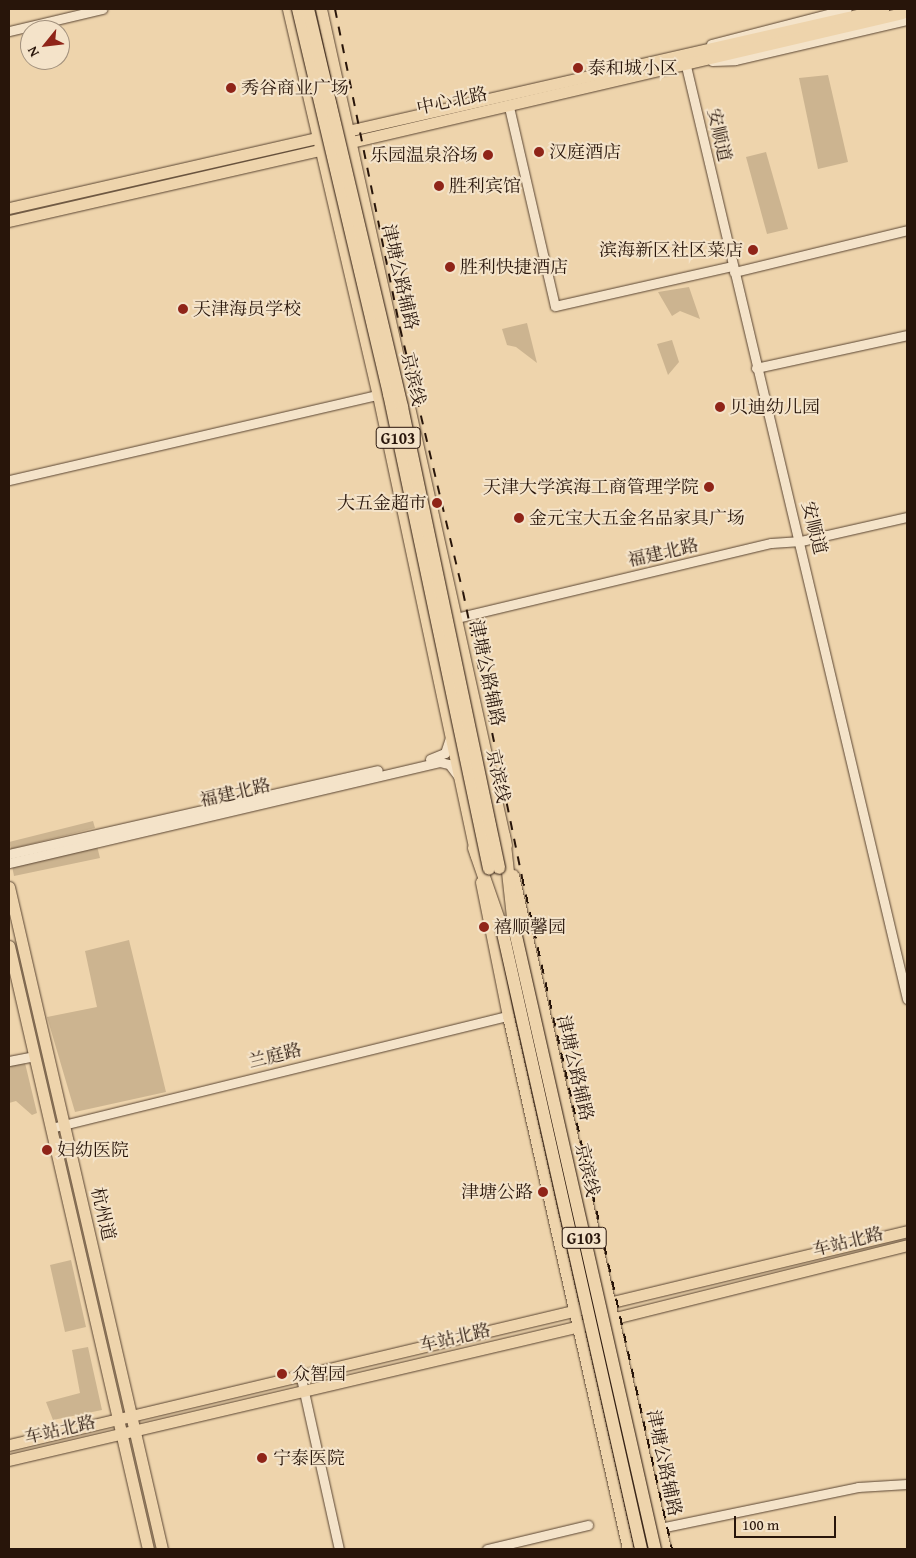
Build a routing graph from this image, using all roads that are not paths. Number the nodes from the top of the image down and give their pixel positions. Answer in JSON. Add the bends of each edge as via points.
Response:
{"nodes":[{"id":1,"x":102,"y":9,"type":"edge"},
{"id":2,"x":288,"y":9,"type":"edge"},
{"id":3,"x":298,"y":9,"type":"edge"},
{"id":4,"x":308,"y":9,"type":"edge"},
{"id":5,"x":321,"y":9,"type":"edge"},
{"id":6,"x":847,"y":9,"type":"edge"},
{"id":7,"x":883,"y":9,"type":"edge"},
{"id":8,"x":905,"y":17,"type":"edge"},
{"id":9,"x":9,"y":31,"type":"edge"},
{"id":10,"x":696,"y":50,"type":"junction"},
{"id":11,"x":686,"y":66,"type":"junction"},
{"id":12,"x":509,"y":107,"type":"junction"},
{"id":13,"x":374,"y":130,"type":"junction"},
{"id":14,"x":351,"y":135,"type":"junction"},
{"id":15,"x":319,"y":137,"type":"junction"},
{"id":16,"x":334,"y":146,"type":"junction"},
{"id":17,"x":322,"y":149,"type":"junction"},
{"id":18,"x":296,"y":155,"type":"junction"},
{"id":19,"x":357,"y":165,"type":"junction"},
{"id":20,"x":328,"y":174,"type":"junction"},
{"id":21,"x":9,"y":208,"type":"edge"},
{"id":22,"x":9,"y":221,"type":"edge"},
{"id":23,"x":907,"y":230,"type":"edge"},
{"id":24,"x":733,"y":269,"type":"junction"},
{"id":25,"x":907,"y":335,"type":"edge"},
{"id":26,"x":756,"y":368,"type":"junction"},
{"id":27,"x":378,"y":395,"type":"junction"},
{"id":28,"x":9,"y":480,"type":"edge"},
{"id":29,"x":907,"y":517,"type":"edge"},
{"id":30,"x":801,"y":541,"type":"junction"},
{"id":31,"x":457,"y":618,"type":"junction"},
{"id":32,"x":427,"y":624,"type":"junction"},
{"id":33,"x":450,"y":732,"type":"junction"},
{"id":34,"x":460,"y":780,"type":"junction"},
{"id":35,"x":504,"y":836,"type":"junction"},
{"id":36,"x":474,"y":848,"type":"junction"},
{"id":37,"x":9,"y":854,"type":"edge"},
{"id":38,"x":9,"y":863,"type":"edge"},
{"id":39,"x":494,"y":868,"type":"junction"},
{"id":40,"x":9,"y":887,"type":"edge"},
{"id":41,"x":508,"y":928,"type":"junction"},
{"id":42,"x":9,"y":946,"type":"edge"},
{"id":43,"x":907,"y":999,"type":"edge"},
{"id":44,"x":508,"y":1016,"type":"junction"},
{"id":45,"x":34,"y":1056,"type":"junction"},
{"id":46,"x":9,"y":1062,"type":"edge"},
{"id":47,"x":64,"y":1124,"type":"junction"},
{"id":48,"x":51,"y":1128,"type":"junction"},
{"id":49,"x":907,"y":1232,"type":"edge"},
{"id":50,"x":907,"y":1245,"type":"edge"},
{"id":51,"x":610,"y":1302,"type":"junction"},
{"id":52,"x":574,"y":1311,"type":"junction"},
{"id":53,"x":613,"y":1319,"type":"junction"},
{"id":54,"x":577,"y":1327,"type":"junction"},
{"id":55,"x":300,"y":1378,"type":"junction"},
{"id":56,"x":303,"y":1391,"type":"junction"},
{"id":57,"x":132,"y":1417,"type":"junction"},
{"id":58,"x":119,"y":1420,"type":"junction"},
{"id":59,"x":135,"y":1431,"type":"junction"},
{"id":60,"x":122,"y":1434,"type":"junction"},
{"id":61,"x":9,"y":1445,"type":"edge"},
{"id":62,"x":9,"y":1460,"type":"edge"},
{"id":63,"x":907,"y":1484,"type":"edge"},
{"id":64,"x":588,"y":1525,"type":"dead end"},
{"id":65,"x":660,"y":1528,"type":"junction"},
{"id":66,"x":148,"y":1549,"type":"edge"},
{"id":67,"x":162,"y":1549,"type":"edge"},
{"id":68,"x":339,"y":1549,"type":"edge"},
{"id":69,"x":487,"y":1549,"type":"edge"},
{"id":70,"x":628,"y":1549,"type":"edge"},
{"id":71,"x":641,"y":1549,"type":"edge"},
{"id":72,"x":655,"y":1549,"type":"edge"},
{"id":73,"x":665,"y":1549,"type":"edge"}],
"edges":[{"from":1,"to":9,"type":"street"},
{"from":2,"to":15,"type":"main road"},
{"from":3,"to":39,"type":"highway","name":"京滨线","number":"G103","bridge":true},
{"from":4,"to":39,"type":"highway","name":"京滨线","number":"G103","bridge":true,"via":[[402,407]]},
{"from":5,"to":14,"type":"main road","name":"津塘公路辅路","number":"G103"},
{"from":6,"to":10,"type":"street","via":[[728,37]]},
{"from":7,"to":10,"type":"main road","name":"中心北路"},
{"from":8,"to":11,"type":"main road","name":"中心北路"},
{"from":10,"to":13,"type":"main road","name":"中心北路"},
{"from":11,"to":12,"type":"main road","name":"中心北路"},
{"from":11,"to":24,"type":"street","name":"安顺道"},
{"from":12,"to":13,"type":"main road","name":"中心北路"},
{"from":12,"to":24,"type":"street","via":[[555,306]]},
{"from":13,"to":14,"type":"main road","name":"中心北路"},
{"from":13,"to":19,"type":"main road","via":[[360,148]]},
{"from":14,"to":15,"type":"main road","name":"中心北路"},
{"from":14,"to":16,"type":"main road","name":"中心北路"},
{"from":14,"to":19,"type":"main road","name":"津塘公路辅路","number":"G103"},
{"from":15,"to":17,"type":"main road"},
{"from":15,"to":21,"type":"main road","name":"中心北路"},
{"from":16,"to":17,"type":"main road","name":"中心北路"},
{"from":16,"to":20,"type":"main road"},
{"from":17,"to":18,"type":"main road","name":"中心北路"},
{"from":17,"to":20,"type":"main road"},
{"from":18,"to":20,"type":"main road","via":[[317,159]]},
{"from":18,"to":22,"type":"main road","name":"中心北路"},
{"from":19,"to":31,"type":"main road","name":"津塘公路辅路","number":"G103"},
{"from":20,"to":27,"type":"main road"},
{"from":23,"to":24,"type":"street"},
{"from":24,"to":26,"type":"street","name":"安顺道"},
{"from":25,"to":26,"type":"street"},
{"from":26,"to":30,"type":"street","name":"安顺道"},
{"from":27,"to":28,"type":"street"},
{"from":27,"to":32,"type":"main road"},
{"from":29,"to":30,"type":"street","name":"福建北路"},
{"from":30,"to":31,"type":"street","name":"福建北路","via":[[771,543]]},
{"from":30,"to":43,"type":"street","name":"安顺道"},
{"from":31,"to":32,"type":"street","name":"福建北路"},
{"from":31,"to":35,"type":"main road","name":"津塘公路辅路","number":"G103"},
{"from":32,"to":33,"type":"main road"},
{"from":33,"to":34,"type":"main road"},
{"from":33,"to":37,"type":"street","name":"福建北路","via":[[447,749],[439,757]]},
{"from":34,"to":36,"type":"main road"},
{"from":34,"to":38,"type":"street","name":"福建北路","via":[[449,764],[440,762]]},
{"from":35,"to":41,"type":"highway","number":"G103"},
{"from":35,"to":51,"type":"main road","name":"津塘公路辅路","number":"G103"},
{"from":36,"to":41,"type":"highway"},
{"from":36,"to":44,"type":"main road"},
{"from":39,"to":41,"type":"highway","name":"京滨线","number":"G103"},
{"from":40,"to":47,"type":"main road","name":"杭州道"},
{"from":41,"to":71,"type":"highway","name":"京滨线","number":"G103","bridge":true},
{"from":41,"to":72,"type":"highway","name":"京滨线","number":"G103","bridge":true},
{"from":42,"to":45,"type":"main road","name":"杭州道"},
{"from":44,"to":47,"type":"street","name":"兰庭路"},
{"from":44,"to":52,"type":"main road"},
{"from":45,"to":46,"type":"street"},
{"from":45,"to":48,"type":"main road","name":"杭州道"},
{"from":47,"to":48,"type":"street","name":"兰庭路"},
{"from":47,"to":57,"type":"main road","name":"杭州道"},
{"from":48,"to":58,"type":"main road","name":"杭州道"},
{"from":49,"to":51,"type":"main road","name":"车站北路"},
{"from":50,"to":53,"type":"main road","name":"车站北路"},
{"from":51,"to":52,"type":"main road","name":"车站北路"},
{"from":51,"to":53,"type":"main road","name":"津塘公路辅路","number":"G103"},
{"from":52,"to":54,"type":"main road"},
{"from":52,"to":55,"type":"main road","name":"车站北路"},
{"from":53,"to":54,"type":"main road","name":"车站北路"},
{"from":53,"to":65,"type":"main road","name":"津塘公路辅路","number":"G103"},
{"from":54,"to":56,"type":"main road","name":"车站北路"},
{"from":54,"to":70,"type":"main road"},
{"from":55,"to":56,"type":"street"},
{"from":55,"to":57,"type":"main road","name":"车站北路"},
{"from":56,"to":59,"type":"main road","name":"车站北路"},
{"from":56,"to":68,"type":"street"},
{"from":57,"to":58,"type":"main road","name":"车站北路"},
{"from":57,"to":59,"type":"main road","name":"杭州道"},
{"from":58,"to":60,"type":"main road","name":"杭州道"},
{"from":58,"to":61,"type":"main road","name":"车站北路"},
{"from":59,"to":60,"type":"main road","name":"车站北路"},
{"from":59,"to":67,"type":"main road","name":"杭州道"},
{"from":60,"to":62,"type":"main road","name":"车站北路"},
{"from":60,"to":66,"type":"main road","name":"杭州道"},
{"from":63,"to":65,"type":"street","via":[[858,1487]]},
{"from":64,"to":69,"type":"street"},
{"from":65,"to":73,"type":"main road","name":"津塘公路辅路","number":"G103"}]}
